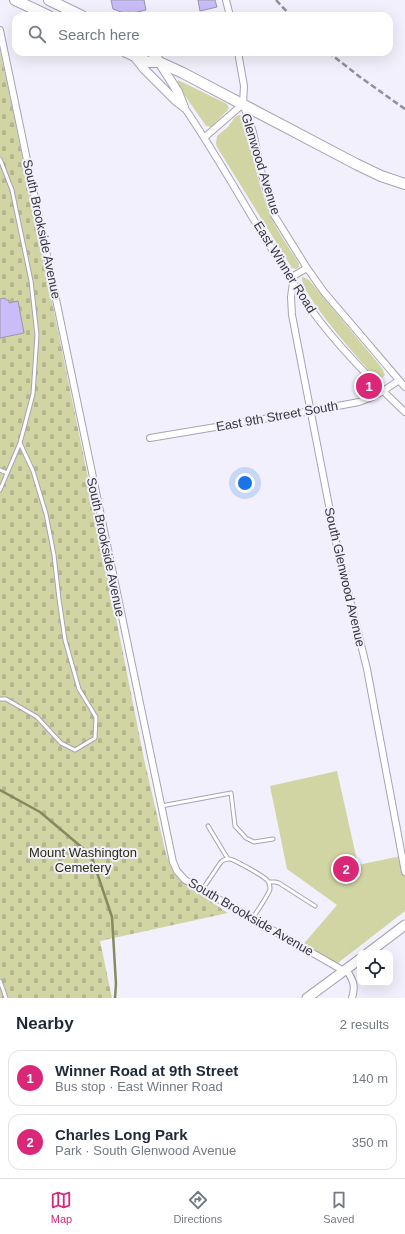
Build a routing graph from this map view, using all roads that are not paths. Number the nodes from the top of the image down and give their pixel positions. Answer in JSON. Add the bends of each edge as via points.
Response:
{"nodes":[{"id":1,"x":15,"y":0,"type":"edge"},
{"id":2,"x":49,"y":0,"type":"edge"},
{"id":3,"x":226,"y":0,"type":"edge"},
{"id":4,"x":40,"y":12,"type":"edge"},
{"id":5,"x":74,"y":12,"type":"edge"},
{"id":6,"x":229,"y":12,"type":"edge"},
{"id":7,"x":0,"y":30,"type":"edge"},
{"id":8,"x":132,"y":56,"type":"edge"},
{"id":9,"x":135,"y":56,"type":"edge"},
{"id":10,"x":155,"y":56,"type":"edge"},
{"id":11,"x":239,"y":56,"type":"edge"},
{"id":12,"x":159,"y":62,"type":"junction"},
{"id":13,"x":243,"y":104,"type":"junction"},
{"id":14,"x":184,"y":107,"type":"junction"},
{"id":15,"x":205,"y":137,"type":"junction"},
{"id":16,"x":0,"y":159,"type":"edge"},
{"id":17,"x":405,"y":184,"type":"edge"},
{"id":18,"x":307,"y":268,"type":"junction"},
{"id":19,"x":291,"y":280,"type":"junction"},
{"id":20,"x":398,"y":381,"type":"junction"},
{"id":21,"x":405,"y":387,"type":"edge"},
{"id":22,"x":383,"y":391,"type":"junction"},
{"id":23,"x":311,"y":411,"type":"junction"},
{"id":24,"x":405,"y":412,"type":"edge"},
{"id":25,"x":150,"y":438,"type":"dead end"},
{"id":26,"x":20,"y":443,"type":"junction"},
{"id":27,"x":0,"y":470,"type":"edge"},
{"id":28,"x":7,"y":473,"type":"junction"},
{"id":29,"x":0,"y":490,"type":"edge"},
{"id":30,"x":0,"y":699,"type":"edge"},
{"id":31,"x":161,"y":806,"type":"junction"},
{"id":32,"x":208,"y":826,"type":"dead end"},
{"id":33,"x":273,"y":839,"type":"dead end"},
{"id":34,"x":228,"y":859,"type":"junction"},
{"id":35,"x":405,"y":872,"type":"edge"},
{"id":36,"x":269,"y":882,"type":"junction"},
{"id":37,"x":202,"y":890,"type":"junction"},
{"id":38,"x":315,"y":906,"type":"dead end"},
{"id":39,"x":252,"y":919,"type":"junction"},
{"id":40,"x":405,"y":925,"type":"edge"},
{"id":41,"x":372,"y":950,"type":"edge"},
{"id":42,"x":357,"y":961,"type":"edge"},
{"id":43,"x":345,"y":970,"type":"junction"},
{"id":44,"x":0,"y":982,"type":"edge"},
{"id":45,"x":6,"y":998,"type":"edge"},
{"id":46,"x":307,"y":998,"type":"edge"},
{"id":47,"x":352,"y":998,"type":"edge"}],
"edges":[{"from":1,"to":4,"type":"main road"},
{"from":2,"to":5,"type":"main road"},
{"from":3,"to":6,"type":"street"},
{"from":7,"to":31,"type":"street","name":"South Brookside Avenue"},
{"from":8,"to":14,"type":"street","name":"East Winner Road"},
{"from":9,"to":12,"type":"main road","via":[[148,62]]},
{"from":10,"to":12,"type":"main road","name":"East Winner Road"},
{"from":11,"to":13,"type":"street","via":[[244,86]]},
{"from":12,"to":13,"type":"main road"},
{"from":12,"to":14,"type":"street","name":"East Winner Road","via":[[178,92]]},
{"from":13,"to":15,"type":"street"},
{"from":13,"to":17,"type":"main road","via":[[380,176]]},
{"from":13,"to":18,"type":"street","name":"Glenwood Avenue","via":[[253,132],[274,215]]},
{"from":14,"to":15,"type":"street","name":"East Winner Road"},
{"from":15,"to":19,"type":"street","name":"East Winner Road"},
{"from":16,"to":26,"type":"lane","via":[[12,190],[31,281],[37,335],[33,394]]},
{"from":18,"to":19,"type":"street"},
{"from":18,"to":20,"type":"street","name":"East Winner Road"},
{"from":19,"to":22,"type":"street","name":"East Winner Road","via":[[336,342]]},
{"from":19,"to":23,"type":"street","name":"South Glenwood Avenue","via":[[292,315]]},
{"from":20,"to":21,"type":"street","name":"East Winner Road"},
{"from":20,"to":22,"type":"street","name":"East 9th Street South"},
{"from":22,"to":23,"type":"street","name":"East 9th Street South","via":[[359,402]]},
{"from":22,"to":24,"type":"street","name":"East Winner Road"},
{"from":23,"to":25,"type":"street","name":"East 9th Street South"},
{"from":23,"to":35,"type":"street","name":"South Glenwood Avenue","via":[[337,547],[367,669]]},
{"from":26,"to":28,"type":"lane"},
{"from":26,"to":30,"type":"lane","via":[[33,471],[46,514],[65,640],[79,689],[96,717],[95,738],[75,750],[61,743],[37,717],[6,699]]},
{"from":27,"to":28,"type":"lane"},
{"from":28,"to":29,"type":"lane"},
{"from":31,"to":33,"type":"lane","via":[[231,793],[235,826],[246,838],[254,842]]},
{"from":31,"to":37,"type":"street","name":"South Brookside Avenue","via":[[177,871],[185,880]]},
{"from":32,"to":34,"type":"lane"},
{"from":34,"to":36,"type":"lane"},
{"from":34,"to":37,"type":"lane","via":[[221,862]]},
{"from":36,"to":38,"type":"lane","via":[[279,883]]},
{"from":36,"to":39,"type":"lane","via":[[270,889]]},
{"from":37,"to":39,"type":"street","name":"South Brookside Avenue"},
{"from":39,"to":43,"type":"street","name":"South Brookside Avenue"},
{"from":40,"to":41,"type":"main road"},
{"from":42,"to":43,"type":"main road"},
{"from":43,"to":46,"type":"main road"},
{"from":43,"to":47,"type":"street","via":[[354,982]]},
{"from":44,"to":45,"type":"lane"}]}
